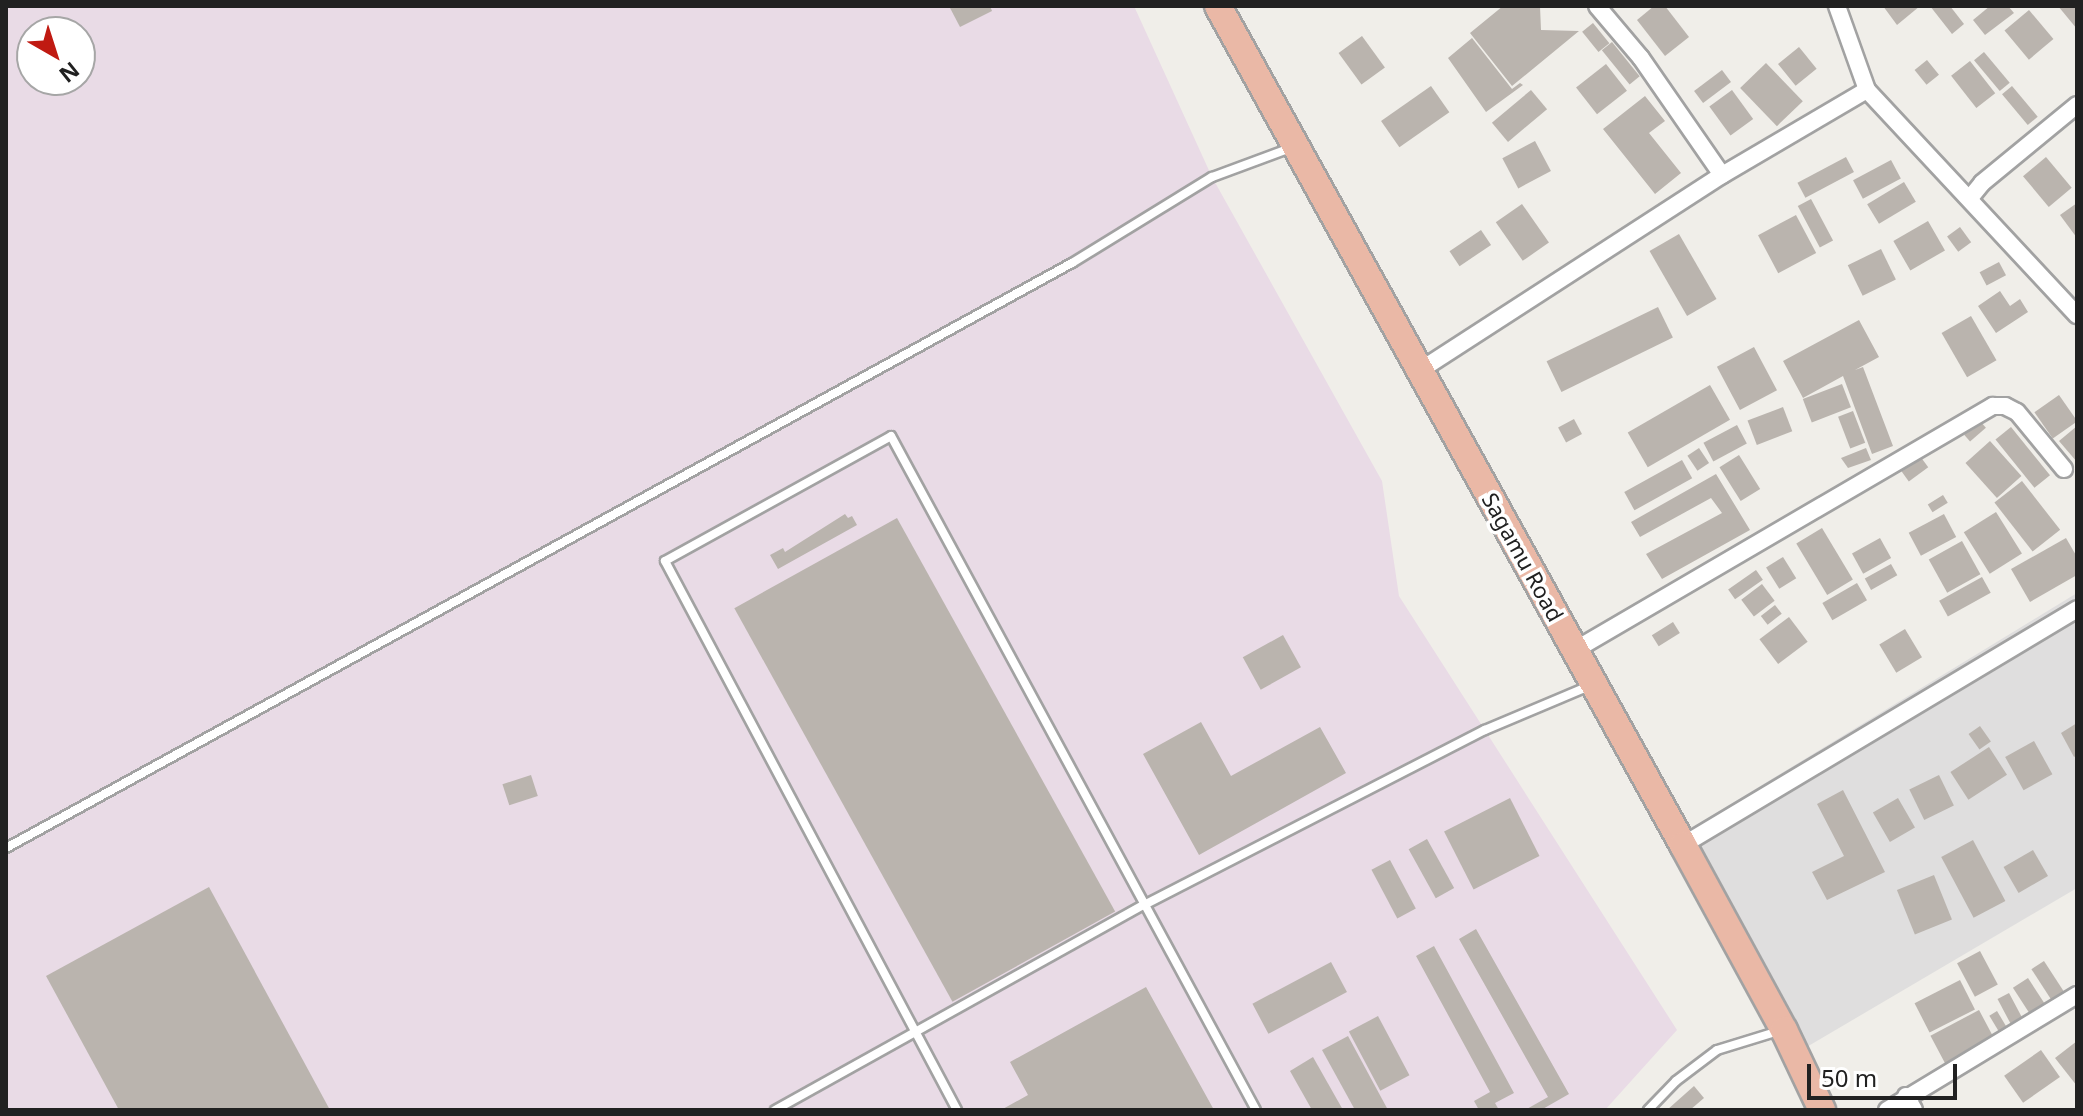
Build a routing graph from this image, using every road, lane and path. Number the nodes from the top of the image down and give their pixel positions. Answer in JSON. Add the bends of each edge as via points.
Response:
{"nodes":[{"id":1,"x":1218,"y":6,"type":"edge"},
{"id":2,"x":1597,"y":6,"type":"edge"},
{"id":3,"x":1839,"y":7,"type":"edge"},
{"id":4,"x":1867,"y":90,"type":"junction"},
{"id":5,"x":2077,"y":105,"type":"edge"},
{"id":6,"x":1295,"y":147,"type":"junction"},
{"id":7,"x":1722,"y":175,"type":"junction"},
{"id":8,"x":1970,"y":198,"type":"junction"},
{"id":9,"x":2077,"y":315,"type":"edge"},
{"id":10,"x":1419,"y":371,"type":"junction"},
{"id":11,"x":2064,"y":469,"type":"dead end"},
{"id":12,"x":2077,"y":609,"type":"edge"},
{"id":13,"x":1575,"y":650,"type":"junction"},
{"id":14,"x":1594,"y":684,"type":"junction"},
{"id":15,"x":1683,"y":845,"type":"junction"},
{"id":16,"x":6,"y":848,"type":"edge"},
{"id":17,"x":1144,"y":905,"type":"junction"},
{"id":18,"x":2077,"y":995,"type":"edge"},
{"id":19,"x":1784,"y":1030,"type":"junction"},
{"id":20,"x":914,"y":1031,"type":"junction"},
{"id":21,"x":1910,"y":1103,"type":"edge"},
{"id":22,"x":775,"y":1110,"type":"edge"},
{"id":23,"x":957,"y":1110,"type":"edge"},
{"id":24,"x":1256,"y":1110,"type":"edge"},
{"id":25,"x":1648,"y":1110,"type":"edge"},
{"id":26,"x":1822,"y":1110,"type":"edge"},
{"id":27,"x":1887,"y":1110,"type":"edge"}],
"edges":[{"from":1,"to":6,"type":"highway","name":"Sagamu Road"},
{"from":2,"to":7,"type":"street","via":[[1641,58]]},
{"from":3,"to":4,"type":"street"},
{"from":4,"to":7,"type":"street"},
{"from":4,"to":8,"type":"street"},
{"from":5,"to":8,"type":"street"},
{"from":6,"to":10,"type":"highway","name":"Sagamu Road"},
{"from":6,"to":16,"type":"lane","via":[[1212,177],[1030,286]]},
{"from":7,"to":10,"type":"street"},
{"from":8,"to":9,"type":"street"},
{"from":10,"to":13,"type":"highway","name":"Sagamu Road"},
{"from":11,"to":13,"type":"street","via":[[2017,412],[1993,406]]},
{"from":12,"to":15,"type":"street"},
{"from":13,"to":14,"type":"highway","name":"Sagamu Road"},
{"from":14,"to":15,"type":"highway","name":"Sagamu Road"},
{"from":14,"to":17,"type":"lane","via":[[1485,730]]},
{"from":15,"to":19,"type":"highway","name":"Sagamu Road"},
{"from":17,"to":20,"type":"lane"},
{"from":17,"to":20,"type":"lane","via":[[891,436],[665,561]]},
{"from":17,"to":24,"type":"lane"},
{"from":18,"to":21,"type":"street"},
{"from":19,"to":25,"type":"lane","via":[[1717,1050]]},
{"from":19,"to":26,"type":"highway","name":"Sagamu Road"},
{"from":20,"to":22,"type":"lane"},
{"from":20,"to":23,"type":"lane"},
{"from":21,"to":27,"type":"street"}]}
